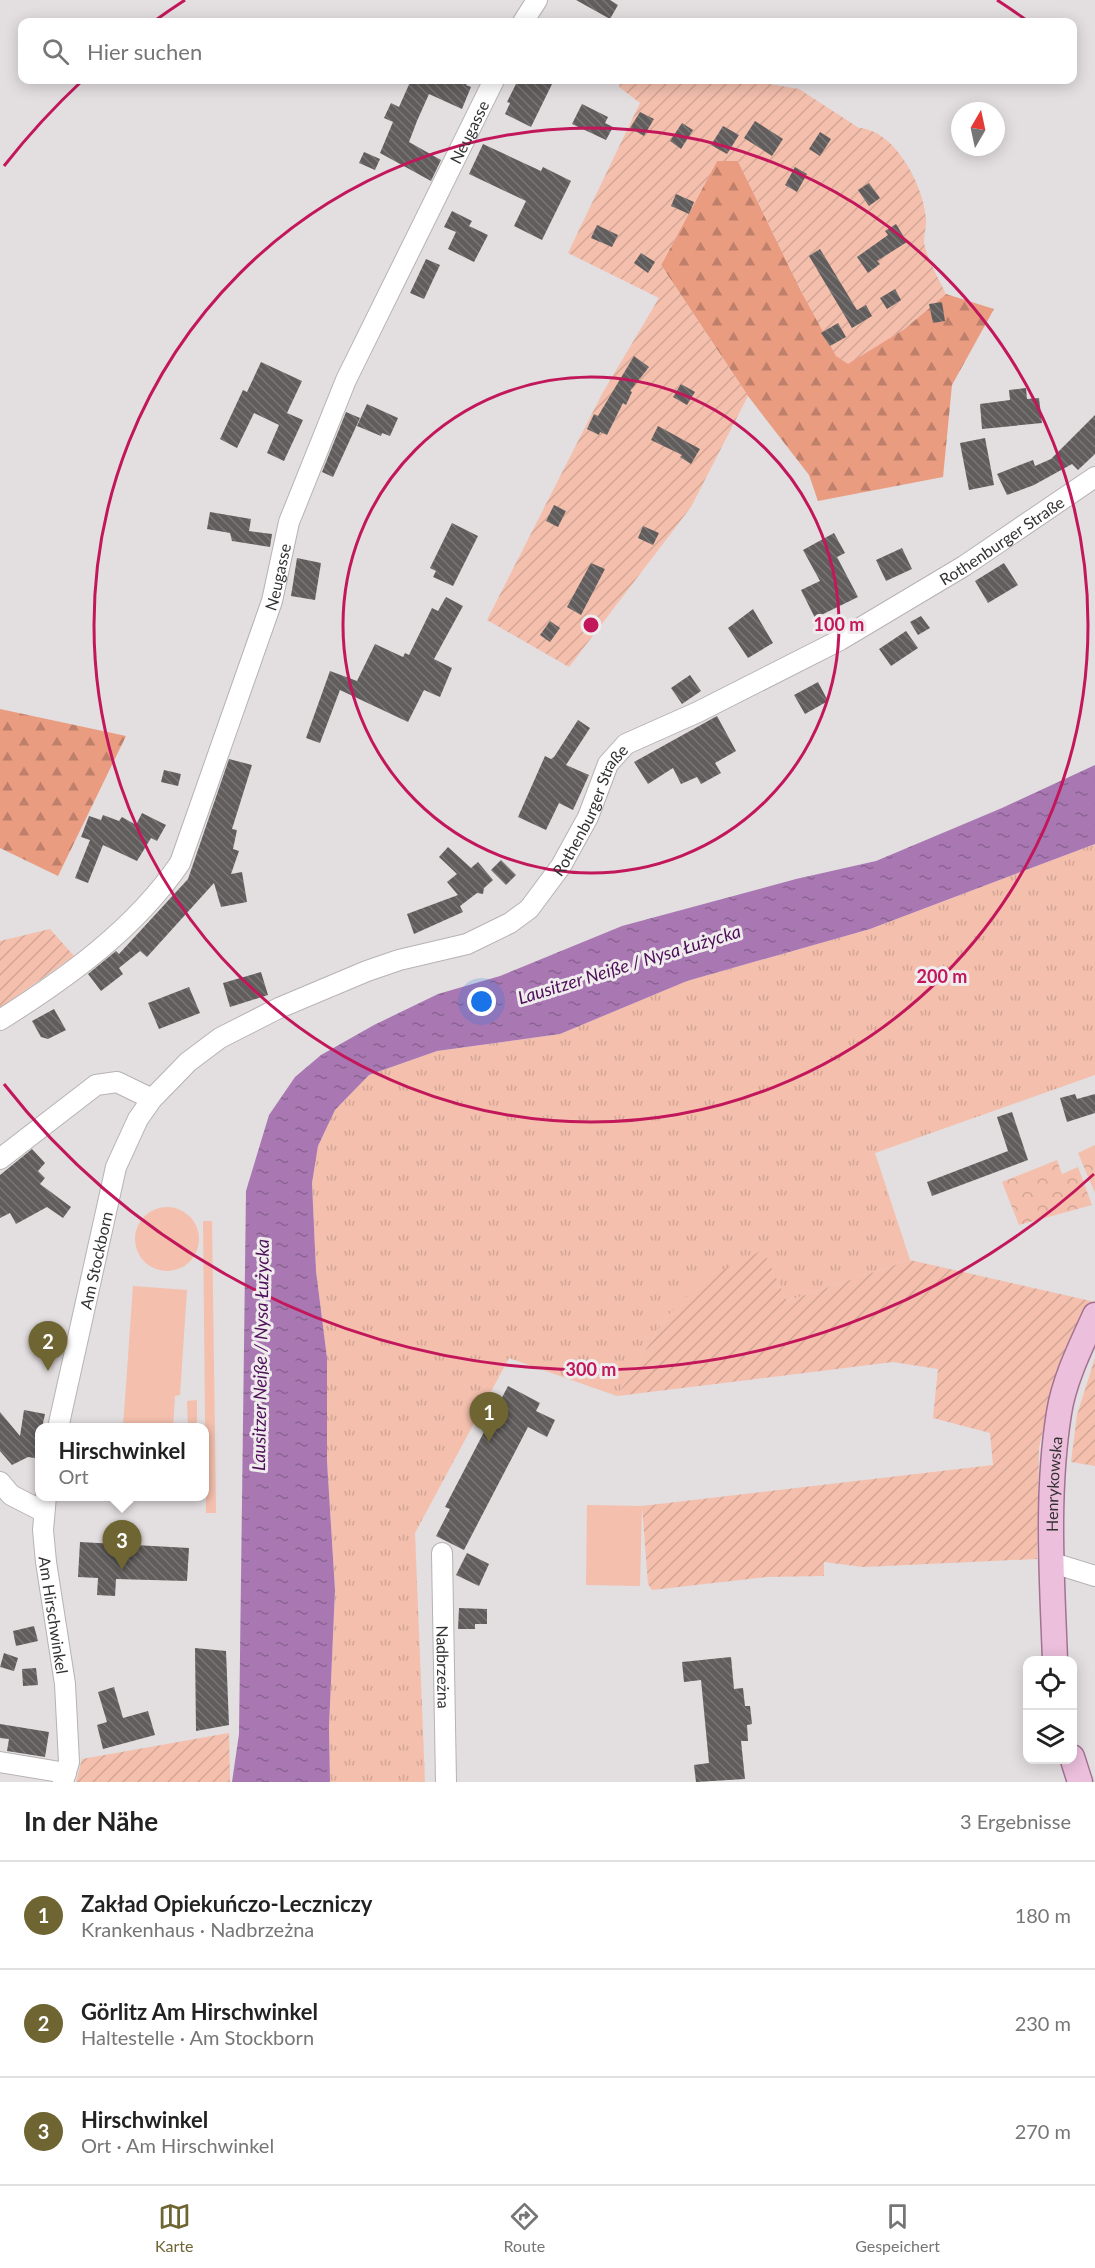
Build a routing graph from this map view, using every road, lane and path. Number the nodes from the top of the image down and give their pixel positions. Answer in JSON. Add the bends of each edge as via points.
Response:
{"nodes":[{"id":1,"x":537,"y":0,"type":"edge"},
{"id":2,"x":526,"y":18,"type":"edge"},
{"id":3,"x":492,"y":84,"type":"edge"},
{"id":4,"x":1095,"y":477,"type":"edge"},
{"id":5,"x":0,"y":1020,"type":"edge"},
{"id":6,"x":152,"y":1099,"type":"junction"},
{"id":7,"x":0,"y":1159,"type":"edge"},
{"id":8,"x":1095,"y":1315,"type":"edge"},
{"id":9,"x":59,"y":1423,"type":"edge"},
{"id":10,"x":0,"y":1482,"type":"edge"},
{"id":11,"x":45,"y":1504,"type":"edge"},
{"id":12,"x":442,"y":1553,"type":"dead end"},
{"id":13,"x":1053,"y":1563,"type":"junction"},
{"id":14,"x":1095,"y":1576,"type":"edge"},
{"id":15,"x":1055,"y":1656,"type":"edge"},
{"id":16,"x":0,"y":1762,"type":"edge"},
{"id":17,"x":1074,"y":1764,"type":"edge"},
{"id":18,"x":65,"y":1778,"type":"edge"},
{"id":19,"x":446,"y":1782,"type":"edge"},
{"id":20,"x":1080,"y":1782,"type":"edge"}],
"edges":[{"from":1,"to":2,"type":"street"},
{"from":3,"to":5,"type":"street","name":"Neugasse","via":[[346,380],[289,522],[272,601],[180,863],[166,884],[89,959]]},
{"from":4,"to":6,"type":"street","name":"Rothenburger Straße","via":[[964,566],[840,640],[626,744],[608,764],[588,817],[561,866],[529,909],[510,923],[467,944],[399,960],[279,1008],[220,1038],[188,1062]]},
{"from":6,"to":7,"type":"street","via":[[117,1082],[96,1085]]},
{"from":6,"to":9,"type":"street","name":"Am Stockborn","via":[[127,1139],[108,1194]]},
{"from":8,"to":13,"type":"main road","name":"Henrykowska","via":[[1059,1411],[1053,1476]]},
{"from":10,"to":11,"type":"street","name":"Am Hirschwinkel","via":[[11,1495]]},
{"from":11,"to":18,"type":"street","name":"Am Hirschwinkel","via":[[46,1562],[64,1674],[69,1762]]},
{"from":12,"to":19,"type":"street","name":"Nadbrzeżna"},
{"from":13,"to":14,"type":"street"},
{"from":13,"to":15,"type":"main road","name":"Henrykowska"},
{"from":16,"to":18,"type":"street"},
{"from":17,"to":20,"type":"main road"}]}
